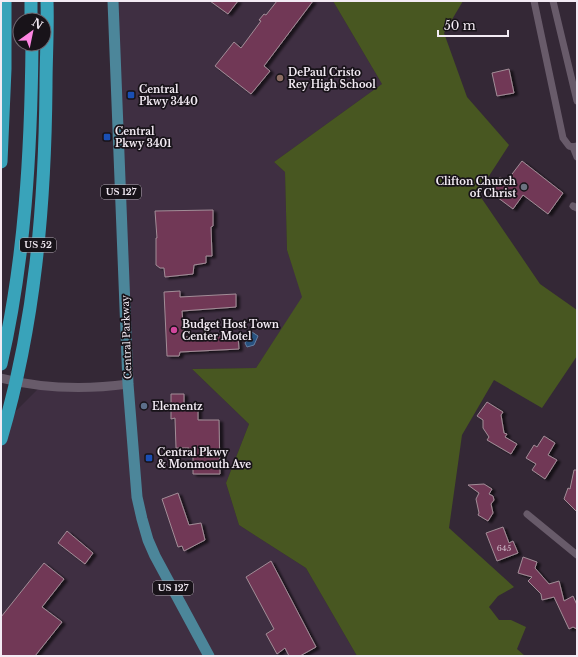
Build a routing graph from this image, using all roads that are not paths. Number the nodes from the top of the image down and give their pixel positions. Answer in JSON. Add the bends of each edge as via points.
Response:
{"nodes":[{"id":1,"x":5,"y":1,"type":"edge"},
{"id":2,"x":31,"y":1,"type":"edge"},
{"id":3,"x":113,"y":1,"type":"edge"},
{"id":4,"x":534,"y":1,"type":"edge"},
{"id":5,"x":553,"y":1,"type":"edge"},
{"id":6,"x":47,"y":2,"type":"edge"},
{"id":7,"x":31,"y":12,"type":"edge"},
{"id":8,"x":32,"y":52,"type":"edge"},
{"id":9,"x":577,"y":101,"type":"edge"},
{"id":10,"x":575,"y":147,"type":"edge"},
{"id":11,"x":577,"y":157,"type":"edge"},
{"id":12,"x":1,"y":162,"type":"edge"},
{"id":13,"x":1,"y":364,"type":"edge"},
{"id":14,"x":1,"y":378,"type":"edge"},
{"id":15,"x":128,"y":384,"type":"junction"},
{"id":16,"x":1,"y":439,"type":"edge"},
{"id":17,"x":527,"y":514,"type":"dead end"},
{"id":18,"x":577,"y":555,"type":"edge"},
{"id":19,"x":209,"y":656,"type":"edge"}],
"edges":[{"from":1,"to":12,"type":"highway"},
{"from":2,"to":7,"type":"highway"},
{"from":3,"to":15,"type":"main road","name":"Central Parkway","number":"US 127"},
{"from":4,"to":10,"type":"street","via":[[560,128],[569,146]]},
{"from":5,"to":9,"type":"street"},
{"from":6,"to":16,"type":"highway","number":"US 52","via":[[45,147],[37,257],[20,364]]},
{"from":8,"to":13,"type":"highway","via":[[25,201],[13,305]]},
{"from":10,"to":11,"type":"street"},
{"from":14,"to":15,"type":"street","via":[[41,386],[94,388]]},
{"from":15,"to":19,"type":"main road","name":"Central Parkway","number":"US 127","via":[[137,497],[148,540]]},
{"from":17,"to":18,"type":"street"}]}
